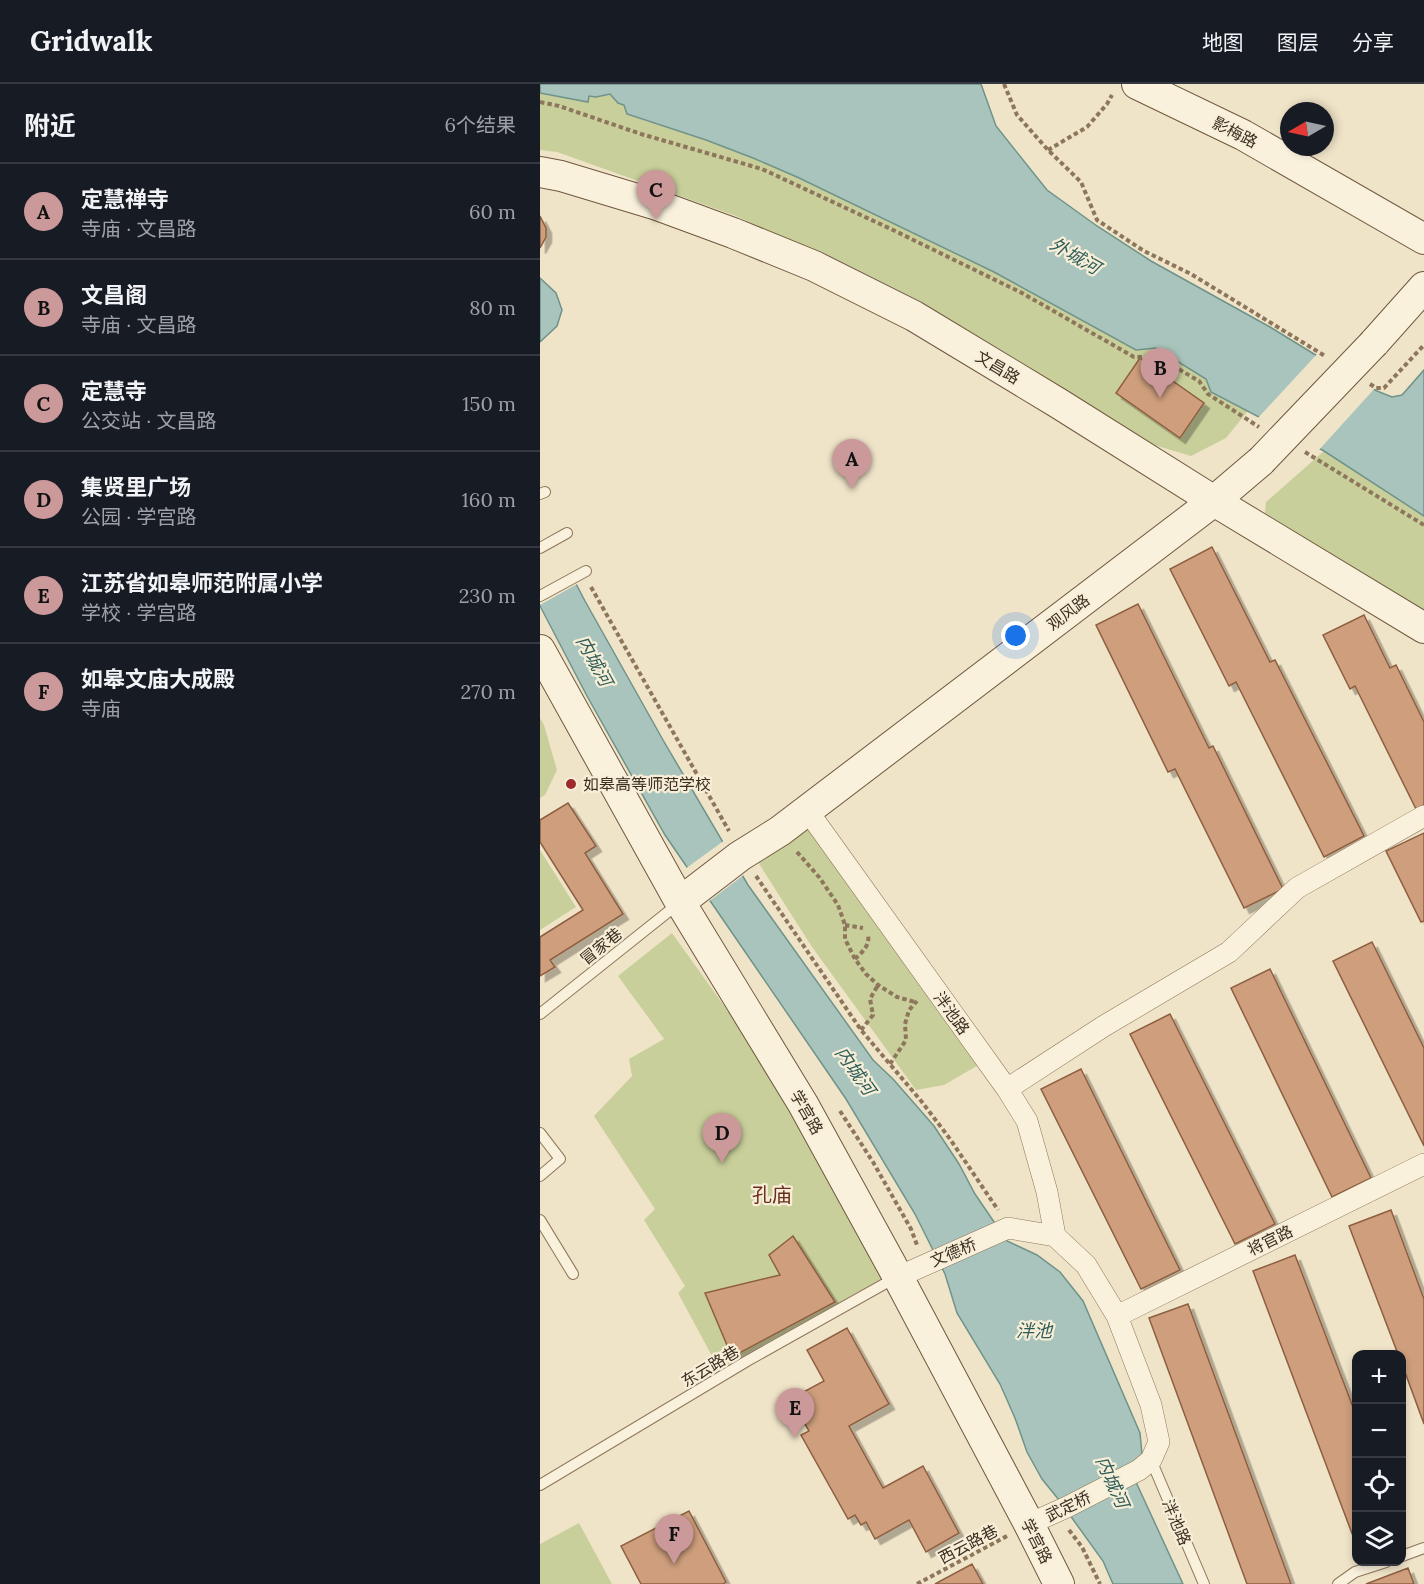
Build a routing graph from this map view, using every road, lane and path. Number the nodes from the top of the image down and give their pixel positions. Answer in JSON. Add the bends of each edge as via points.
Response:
{"nodes":[{"id":1,"x":1004,"y":84,"type":"edge"},
{"id":2,"x":1125,"y":89,"type":"edge"},
{"id":3,"x":540,"y":102,"type":"edge"},
{"id":4,"x":1048,"y":150,"type":"junction"},
{"id":5,"x":540,"y":172,"type":"edge"},
{"id":6,"x":1424,"y":238,"type":"edge"},
{"id":7,"x":1424,"y":287,"type":"edge"},
{"id":8,"x":1424,"y":345,"type":"edge"},
{"id":9,"x":1326,"y":357,"type":"dead end"},
{"id":10,"x":1366,"y":382,"type":"dead end"},
{"id":11,"x":1264,"y":429,"type":"dead end"},
{"id":12,"x":1303,"y":451,"type":"dead end"},
{"id":13,"x":1214,"y":501,"type":"junction"},
{"id":14,"x":1424,"y":525,"type":"edge"},
{"id":15,"x":563,"y":535,"type":"dead end"},
{"id":16,"x":540,"y":548,"type":"edge"},
{"id":17,"x":582,"y":572,"type":"joint"},
{"id":18,"x":540,"y":596,"type":"edge"},
{"id":19,"x":1424,"y":628,"type":"edge"},
{"id":20,"x":540,"y":650,"type":"edge"},
{"id":21,"x":807,"y":810,"type":"junction"},
{"id":22,"x":1424,"y":816,"type":"edge"},
{"id":23,"x":780,"y":831,"type":"junction"},
{"id":24,"x":742,"y":855,"type":"junction"},
{"id":25,"x":687,"y":896,"type":"junction"},
{"id":26,"x":845,"y":926,"type":"junction"},
{"id":27,"x":867,"y":928,"type":"dead end"},
{"id":28,"x":878,"y":985,"type":"junction"},
{"id":29,"x":935,"y":988,"type":"junction"},
{"id":30,"x":915,"y":1002,"type":"junction"},
{"id":31,"x":540,"y":1014,"type":"edge"},
{"id":32,"x":861,"y":1030,"type":"junction"},
{"id":33,"x":890,"y":1064,"type":"junction"},
{"id":34,"x":1007,"y":1089,"type":"junction"},
{"id":35,"x":540,"y":1133,"type":"edge"},
{"id":36,"x":1424,"y":1164,"type":"edge"},
{"id":37,"x":540,"y":1176,"type":"edge"},
{"id":38,"x":540,"y":1220,"type":"edge"},
{"id":39,"x":1015,"y":1229,"type":"junction"},
{"id":40,"x":1055,"y":1236,"type":"junction"},
{"id":41,"x":573,"y":1275,"type":"dead end"},
{"id":42,"x":898,"y":1277,"type":"junction"},
{"id":43,"x":1117,"y":1316,"type":"junction"},
{"id":44,"x":1145,"y":1465,"type":"junction"},
{"id":45,"x":540,"y":1485,"type":"edge"},
{"id":46,"x":1029,"y":1524,"type":"junction"},
{"id":47,"x":1424,"y":1548,"type":"edge"},
{"id":48,"x":1406,"y":1554,"type":"edge"},
{"id":49,"x":1374,"y":1566,"type":"edge"},
{"id":50,"x":917,"y":1584,"type":"edge"},
{"id":51,"x":1059,"y":1584,"type":"edge"},
{"id":52,"x":1204,"y":1584,"type":"edge"},
{"id":53,"x":1338,"y":1584,"type":"edge"}],
"edges":[{"from":1,"to":4,"type":"path","via":[[1017,115]]},
{"from":2,"to":4,"type":"path","via":[[1087,127]]},
{"from":2,"to":6,"type":"street","name":"影梅路","via":[[1243,135]]},
{"from":3,"to":11,"type":"path","via":[[762,168],[1022,293],[1134,357],[1158,357],[1199,381],[1208,394]]},
{"from":4,"to":9,"type":"path","via":[[1081,182],[1097,220]]},
{"from":5,"to":13,"type":"street","name":"文昌路","via":[[657,206],[814,266],[914,316]]},
{"from":7,"to":13,"type":"street","name":"观风路","bridge":true,"via":[[1261,461]]},
{"from":8,"to":10,"type":"path","via":[[1384,388]]},
{"from":12,"to":14,"type":"path"},
{"from":13,"to":19,"type":"street","name":"文昌路"},
{"from":13,"to":21,"type":"street","name":"观风路"},
{"from":15,"to":16,"type":"lane"},
{"from":17,"to":18,"type":"lane"},
{"from":17,"to":24,"type":"path"},
{"from":20,"to":25,"type":"street","name":"学宫路"},
{"from":21,"to":23,"type":"street","name":"观风路"},
{"from":21,"to":29,"type":"street","name":"泮池路"},
{"from":22,"to":34,"type":"street","via":[[1297,888],[1229,952]]},
{"from":23,"to":24,"type":"street","name":"观风路"},
{"from":23,"to":26,"type":"path","via":[[819,877],[838,906]]},
{"from":24,"to":25,"type":"street","name":"观风路"},
{"from":24,"to":32,"type":"path"},
{"from":25,"to":31,"type":"lane","name":"冒家巷"},
{"from":25,"to":42,"type":"street","name":"学宫路"},
{"from":26,"to":27,"type":"path"},
{"from":26,"to":28,"type":"path","via":[[845,939],[855,959]]},
{"from":28,"to":30,"type":"path","via":[[897,998]]},
{"from":28,"to":32,"type":"path","via":[[870,999],[873,1015]]},
{"from":29,"to":30,"type":"path"},
{"from":29,"to":34,"type":"street","name":"泮池路"},
{"from":30,"to":33,"type":"path","via":[[904,1024],[906,1040]]},
{"from":32,"to":33,"type":"path"},
{"from":33,"to":39,"type":"path"},
{"from":34,"to":40,"type":"street","name":"泮池路","via":[[1028,1121]]},
{"from":35,"to":37,"type":"lane","via":[[560,1159]]},
{"from":36,"to":43,"type":"street","name":"将官路"},
{"from":38,"to":41,"type":"lane"},
{"from":39,"to":40,"type":"street"},
{"from":39,"to":42,"type":"street","name":"文德桥"},
{"from":40,"to":43,"type":"street","via":[[1086,1265]]},
{"from":42,"to":45,"type":"lane","name":"东云路巷","via":[[747,1361]]},
{"from":42,"to":46,"type":"street","name":"学宫路"},
{"from":43,"to":44,"type":"street","via":[[1151,1405],[1159,1442]]},
{"from":44,"to":46,"type":"street","name":"武定桥"},
{"from":44,"to":52,"type":"lane","name":"泮池路"},
{"from":46,"to":50,"type":"path","name":"西云路巷"},
{"from":46,"to":51,"type":"street","name":"学宫路"},
{"from":47,"to":48,"type":"lane"},
{"from":49,"to":53,"type":"lane","via":[[1355,1572]]}]}
